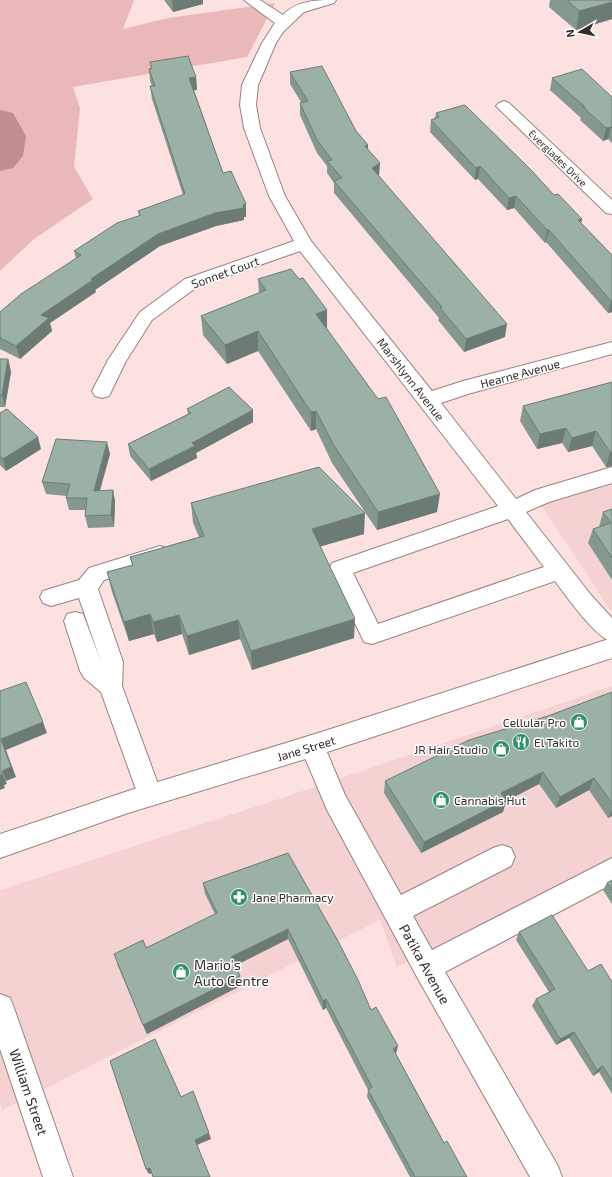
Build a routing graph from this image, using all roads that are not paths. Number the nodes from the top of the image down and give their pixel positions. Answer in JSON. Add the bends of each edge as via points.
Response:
{"nodes":[{"id":1,"x":251,"y":0,"type":"edge"},
{"id":2,"x":329,"y":0,"type":"edge"},
{"id":3,"x":284,"y":23,"type":"junction"},
{"id":4,"x":504,"y":106,"type":"dead end"},
{"id":5,"x":612,"y":210,"type":"edge"},
{"id":6,"x":304,"y":244,"type":"junction"},
{"id":7,"x":612,"y":348,"type":"edge"},
{"id":8,"x":102,"y":391,"type":"dead end"},
{"id":9,"x":428,"y":400,"type":"junction"},
{"id":10,"x":612,"y":475,"type":"edge"},
{"id":11,"x":512,"y":508,"type":"junction"},
{"id":12,"x":169,"y":552,"type":"edge"},
{"id":13,"x":560,"y":570,"type":"junction"},
{"id":14,"x":86,"y":587,"type":"junction"},
{"id":15,"x":51,"y":597,"type":"dead end"},
{"id":16,"x":75,"y":621,"type":"dead end"},
{"id":17,"x":612,"y":633,"type":"edge"},
{"id":18,"x":612,"y":648,"type":"edge"},
{"id":19,"x":110,"y":686,"type":"junction"},
{"id":20,"x":312,"y":746,"type":"junction"},
{"id":21,"x":150,"y":796,"type":"junction"},
{"id":22,"x":0,"y":846,"type":"edge"},
{"id":23,"x":502,"y":857,"type":"dead end"},
{"id":24,"x":612,"y":870,"type":"edge"},
{"id":25,"x":396,"y":911,"type":"junction"},
{"id":26,"x":427,"y":967,"type":"junction"},
{"id":27,"x":0,"y":1008,"type":"edge"},
{"id":28,"x":58,"y":1177,"type":"edge"},
{"id":29,"x":547,"y":1177,"type":"edge"}],
"edges":[{"from":1,"to":3,"type":"street"},
{"from":2,"to":3,"type":"street","name":"Marshlynn Avenue","via":[[299,9]]},
{"from":3,"to":6,"type":"street","name":"Marshlynn Avenue","via":[[273,36],[253,75],[248,105],[252,128],[277,196]]},
{"from":4,"to":5,"type":"street","name":"Everglades Drive"},
{"from":6,"to":8,"type":"street","name":"Sonnet Court","via":[[190,283],[146,316],[117,360]]},
{"from":6,"to":9,"type":"street","name":"Marshlynn Avenue"},
{"from":7,"to":9,"type":"street","name":"Hearne Avenue","via":[[463,388]]},
{"from":9,"to":11,"type":"street","name":"Marshlynn Avenue"},
{"from":10,"to":11,"type":"street"},
{"from":11,"to":13,"type":"street","name":"Marshlynn Avenue"},
{"from":11,"to":13,"type":"street","via":[[340,569],[372,635]]},
{"from":12,"to":14,"type":"street","via":[[97,574]]},
{"from":13,"to":17,"type":"street","name":"Marshlynn Avenue"},
{"from":14,"to":15,"type":"street"},
{"from":14,"to":19,"type":"street","via":[[112,662]]},
{"from":16,"to":19,"type":"street","via":[[92,671]]},
{"from":18,"to":20,"type":"street","name":"Jane Street"},
{"from":19,"to":21,"type":"street"},
{"from":20,"to":21,"type":"street","name":"Jane Street"},
{"from":20,"to":25,"type":"street","name":"Patika Avenue","via":[[336,802]]},
{"from":21,"to":22,"type":"street","name":"Jane Street"},
{"from":23,"to":25,"type":"street"},
{"from":24,"to":26,"type":"street"},
{"from":25,"to":26,"type":"street","name":"Patika Avenue"},
{"from":26,"to":29,"type":"street","name":"Patika Avenue"},
{"from":27,"to":28,"type":"street","name":"William Street"}]}
